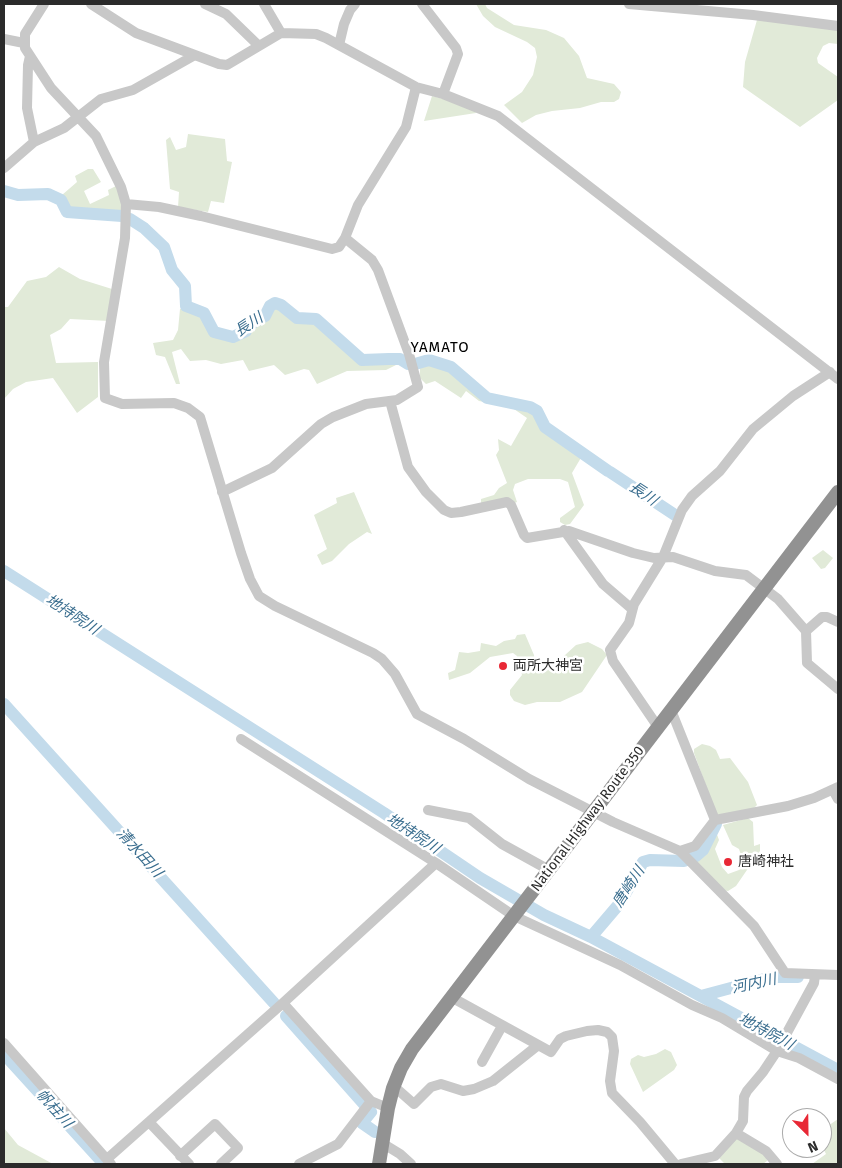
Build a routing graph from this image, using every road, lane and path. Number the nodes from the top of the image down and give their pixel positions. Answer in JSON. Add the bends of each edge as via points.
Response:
{"nodes":[{"id":1,"x":44,"y":4,"type":"edge"},
{"id":2,"x":91,"y":4,"type":"edge"},
{"id":3,"x":205,"y":4,"type":"edge"},
{"id":4,"x":264,"y":4,"type":"edge"},
{"id":5,"x":355,"y":4,"type":"edge"},
{"id":6,"x":422,"y":4,"type":"edge"},
{"id":7,"x":630,"y":4,"type":"edge"},
{"id":8,"x":838,"y":26,"type":"edge"},
{"id":9,"x":281,"y":33,"type":"junction"},
{"id":10,"x":4,"y":39,"type":"edge"},
{"id":11,"x":24,"y":43,"type":"junction"},
{"id":12,"x":258,"y":45,"type":"junction"},
{"id":13,"x":339,"y":45,"type":"junction"},
{"id":14,"x":195,"y":55,"type":"junction"},
{"id":15,"x":30,"y":56,"type":"junction"},
{"id":16,"x":416,"y":87,"type":"junction"},
{"id":17,"x":443,"y":94,"type":"junction"},
{"id":18,"x":79,"y":117,"type":"junction"},
{"id":19,"x":34,"y":142,"type":"junction"},
{"id":20,"x":4,"y":168,"type":"edge"},
{"id":21,"x":126,"y":204,"type":"junction"},
{"id":22,"x":345,"y":238,"type":"junction"},
{"id":23,"x":834,"y":375,"type":"edge"},
{"id":24,"x":390,"y":401,"type":"junction"},
{"id":25,"x":222,"y":492,"type":"junction"},
{"id":26,"x":838,"y":492,"type":"edge"},
{"id":27,"x":564,"y":530,"type":"junction"},
{"id":28,"x":663,"y":557,"type":"junction"},
{"id":29,"x":765,"y":588,"type":"junction"},
{"id":30,"x":632,"y":609,"type":"junction"},
{"id":31,"x":838,"y":622,"type":"edge"},
{"id":32,"x":806,"y":631,"type":"junction"},
{"id":33,"x":838,"y":689,"type":"edge"},
{"id":34,"x":671,"y":710,"type":"junction"},
{"id":35,"x":658,"y":727,"type":"junction"},
{"id":36,"x":241,"y":739,"type":"dead end"},
{"id":37,"x":836,"y":792,"type":"edge"},
{"id":38,"x":428,"y":810,"type":"dead end"},
{"id":39,"x":593,"y":812,"type":"junction"},
{"id":40,"x":715,"y":820,"type":"junction"},
{"id":41,"x":685,"y":857,"type":"junction"},
{"id":42,"x":436,"y":862,"type":"junction"},
{"id":43,"x":549,"y":870,"type":"junction"},
{"id":44,"x":515,"y":914,"type":"junction"},
{"id":45,"x":838,"y":975,"type":"edge"},
{"id":46,"x":814,"y":979,"type":"junction"},
{"id":47,"x":451,"y":997,"type":"junction"},
{"id":48,"x":283,"y":1003,"type":"junction"},
{"id":49,"x":502,"y":1026,"type":"junction"},
{"id":50,"x":4,"y":1043,"type":"edge"},
{"id":51,"x":537,"y":1046,"type":"junction"},
{"id":52,"x":778,"y":1048,"type":"junction"},
{"id":53,"x":482,"y":1062,"type":"dead end"},
{"id":54,"x":838,"y":1079,"type":"edge"},
{"id":55,"x":393,"y":1088,"type":"junction"},
{"id":56,"x":368,"y":1105,"type":"junction"},
{"id":57,"x":388,"y":1108,"type":"junction"},
{"id":58,"x":149,"y":1122,"type":"junction"},
{"id":59,"x":736,"y":1133,"type":"junction"},
{"id":60,"x":382,"y":1143,"type":"junction"},
{"id":61,"x":180,"y":1156,"type":"junction"},
{"id":62,"x":109,"y":1162,"type":"edge"},
{"id":63,"x":189,"y":1164,"type":"edge"},
{"id":64,"x":221,"y":1164,"type":"edge"},
{"id":65,"x":299,"y":1164,"type":"edge"},
{"id":66,"x":379,"y":1164,"type":"edge"},
{"id":67,"x":411,"y":1164,"type":"edge"},
{"id":68,"x":674,"y":1164,"type":"edge"},
{"id":69,"x":681,"y":1164,"type":"edge"},
{"id":70,"x":777,"y":1164,"type":"edge"}],
"edges":[{"from":1,"to":11,"type":"street","via":[[25,34]]},
{"from":2,"to":14,"type":"street","via":[[136,33]]},
{"from":3,"to":12,"type":"street","via":[[226,14]]},
{"from":4,"to":9,"type":"street"},
{"from":5,"to":13,"type":"street","via":[[344,24]]},
{"from":6,"to":17,"type":"street","via":[[458,54]]},
{"from":7,"to":8,"type":"street"},
{"from":9,"to":12,"type":"street"},
{"from":9,"to":13,"type":"street","via":[[316,34]]},
{"from":10,"to":11,"type":"street"},
{"from":11,"to":15,"type":"street"},
{"from":12,"to":14,"type":"street","via":[[226,65]]},
{"from":13,"to":16,"type":"street"},
{"from":14,"to":18,"type":"street","via":[[133,90],[101,99]]},
{"from":15,"to":18,"type":"street","via":[[51,88]]},
{"from":15,"to":19,"type":"street","via":[[27,108]]},
{"from":16,"to":17,"type":"street"},
{"from":16,"to":22,"type":"street","via":[[406,127],[358,205]]},
{"from":17,"to":23,"type":"street","via":[[498,116]]},
{"from":18,"to":19,"type":"street","via":[[54,134]]},
{"from":18,"to":21,"type":"street","via":[[96,136],[108,157]]},
{"from":19,"to":20,"type":"street"},
{"from":21,"to":22,"type":"street","via":[[201,216],[332,249],[339,247]]},
{"from":21,"to":25,"type":"street","via":[[125,238],[104,362],[105,398],[122,404],[174,403],[195,413],[203,423]]},
{"from":22,"to":24,"type":"street","via":[[372,260],[378,270],[417,380],[415,391]]},
{"from":23,"to":28,"type":"street","via":[[793,396],[759,423],[720,471],[692,496],[682,510]]},
{"from":24,"to":25,"type":"street","via":[[366,404],[333,417],[272,468]]},
{"from":24,"to":27,"type":"street","via":[[408,467],[444,510],[461,512],[507,502],[527,538]]},
{"from":25,"to":39,"type":"street","via":[[250,580],[259,596],[373,652],[389,665],[417,714]]},
{"from":26,"to":29,"type":"highway","name":"National Highway Route 350"},
{"from":27,"to":28,"type":"street","via":[[633,553]]},
{"from":27,"to":30,"type":"street","via":[[603,584]]},
{"from":28,"to":29,"type":"street","via":[[715,571],[746,575]]},
{"from":28,"to":30,"type":"street"},
{"from":29,"to":32,"type":"street"},
{"from":29,"to":34,"type":"highway","name":"National Highway Route 350"},
{"from":30,"to":35,"type":"street","via":[[629,623],[610,650],[610,655]]},
{"from":31,"to":32,"type":"street","via":[[822,617]]},
{"from":32,"to":33,"type":"street","via":[[807,663]]},
{"from":34,"to":35,"type":"highway","name":"National Highway Route 350"},
{"from":34,"to":40,"type":"street"},
{"from":35,"to":39,"type":"highway","name":"National Highway Route 350"},
{"from":36,"to":42,"type":"street"},
{"from":37,"to":40,"type":"street","via":[[788,806]]},
{"from":38,"to":43,"type":"street","via":[[468,818],[502,844]]},
{"from":39,"to":41,"type":"street"},
{"from":39,"to":43,"type":"highway","name":"National Highway Route 350"},
{"from":40,"to":41,"type":"street"},
{"from":41,"to":46,"type":"street","via":[[754,926],[785,973]]},
{"from":42,"to":44,"type":"street"},
{"from":42,"to":48,"type":"street"},
{"from":43,"to":44,"type":"highway","name":"National Highway Route 350"},
{"from":44,"to":47,"type":"highway","name":"National Highway Route 350"},
{"from":44,"to":52,"type":"street"},
{"from":45,"to":46,"type":"street"},
{"from":46,"to":52,"type":"street"},
{"from":47,"to":49,"type":"street"},
{"from":47,"to":55,"type":"highway","name":"National Highway Route 350","via":[[412,1049]]},
{"from":48,"to":56,"type":"street"},
{"from":48,"to":58,"type":"street"},
{"from":49,"to":51,"type":"street"},
{"from":49,"to":53,"type":"street"},
{"from":50,"to":62,"type":"street"},
{"from":51,"to":55,"type":"street","via":[[493,1081],[474,1089],[464,1091],[441,1084],[431,1087],[414,1104]]},
{"from":51,"to":68,"type":"street","via":[[551,1052],[566,1036],[586,1031],[607,1032],[612,1037],[614,1051],[610,1081],[612,1093]]},
{"from":52,"to":54,"type":"street"},
{"from":52,"to":59,"type":"street","via":[[744,1097],[743,1121]]},
{"from":55,"to":57,"type":"highway","name":"National Highway Route 350"},
{"from":56,"to":57,"type":"street"},
{"from":56,"to":65,"type":"street","via":[[338,1144]]},
{"from":57,"to":60,"type":"highway","name":"National Highway Route 350"},
{"from":58,"to":61,"type":"street"},
{"from":58,"to":62,"type":"street"},
{"from":59,"to":69,"type":"street","via":[[715,1156]]},
{"from":59,"to":70,"type":"street","via":[[766,1151]]},
{"from":60,"to":66,"type":"highway","name":"National Highway Route 350"},
{"from":60,"to":67,"type":"street"},
{"from":61,"to":63,"type":"street"},
{"from":61,"to":64,"type":"street","via":[[215,1124],[238,1148]]}]}
